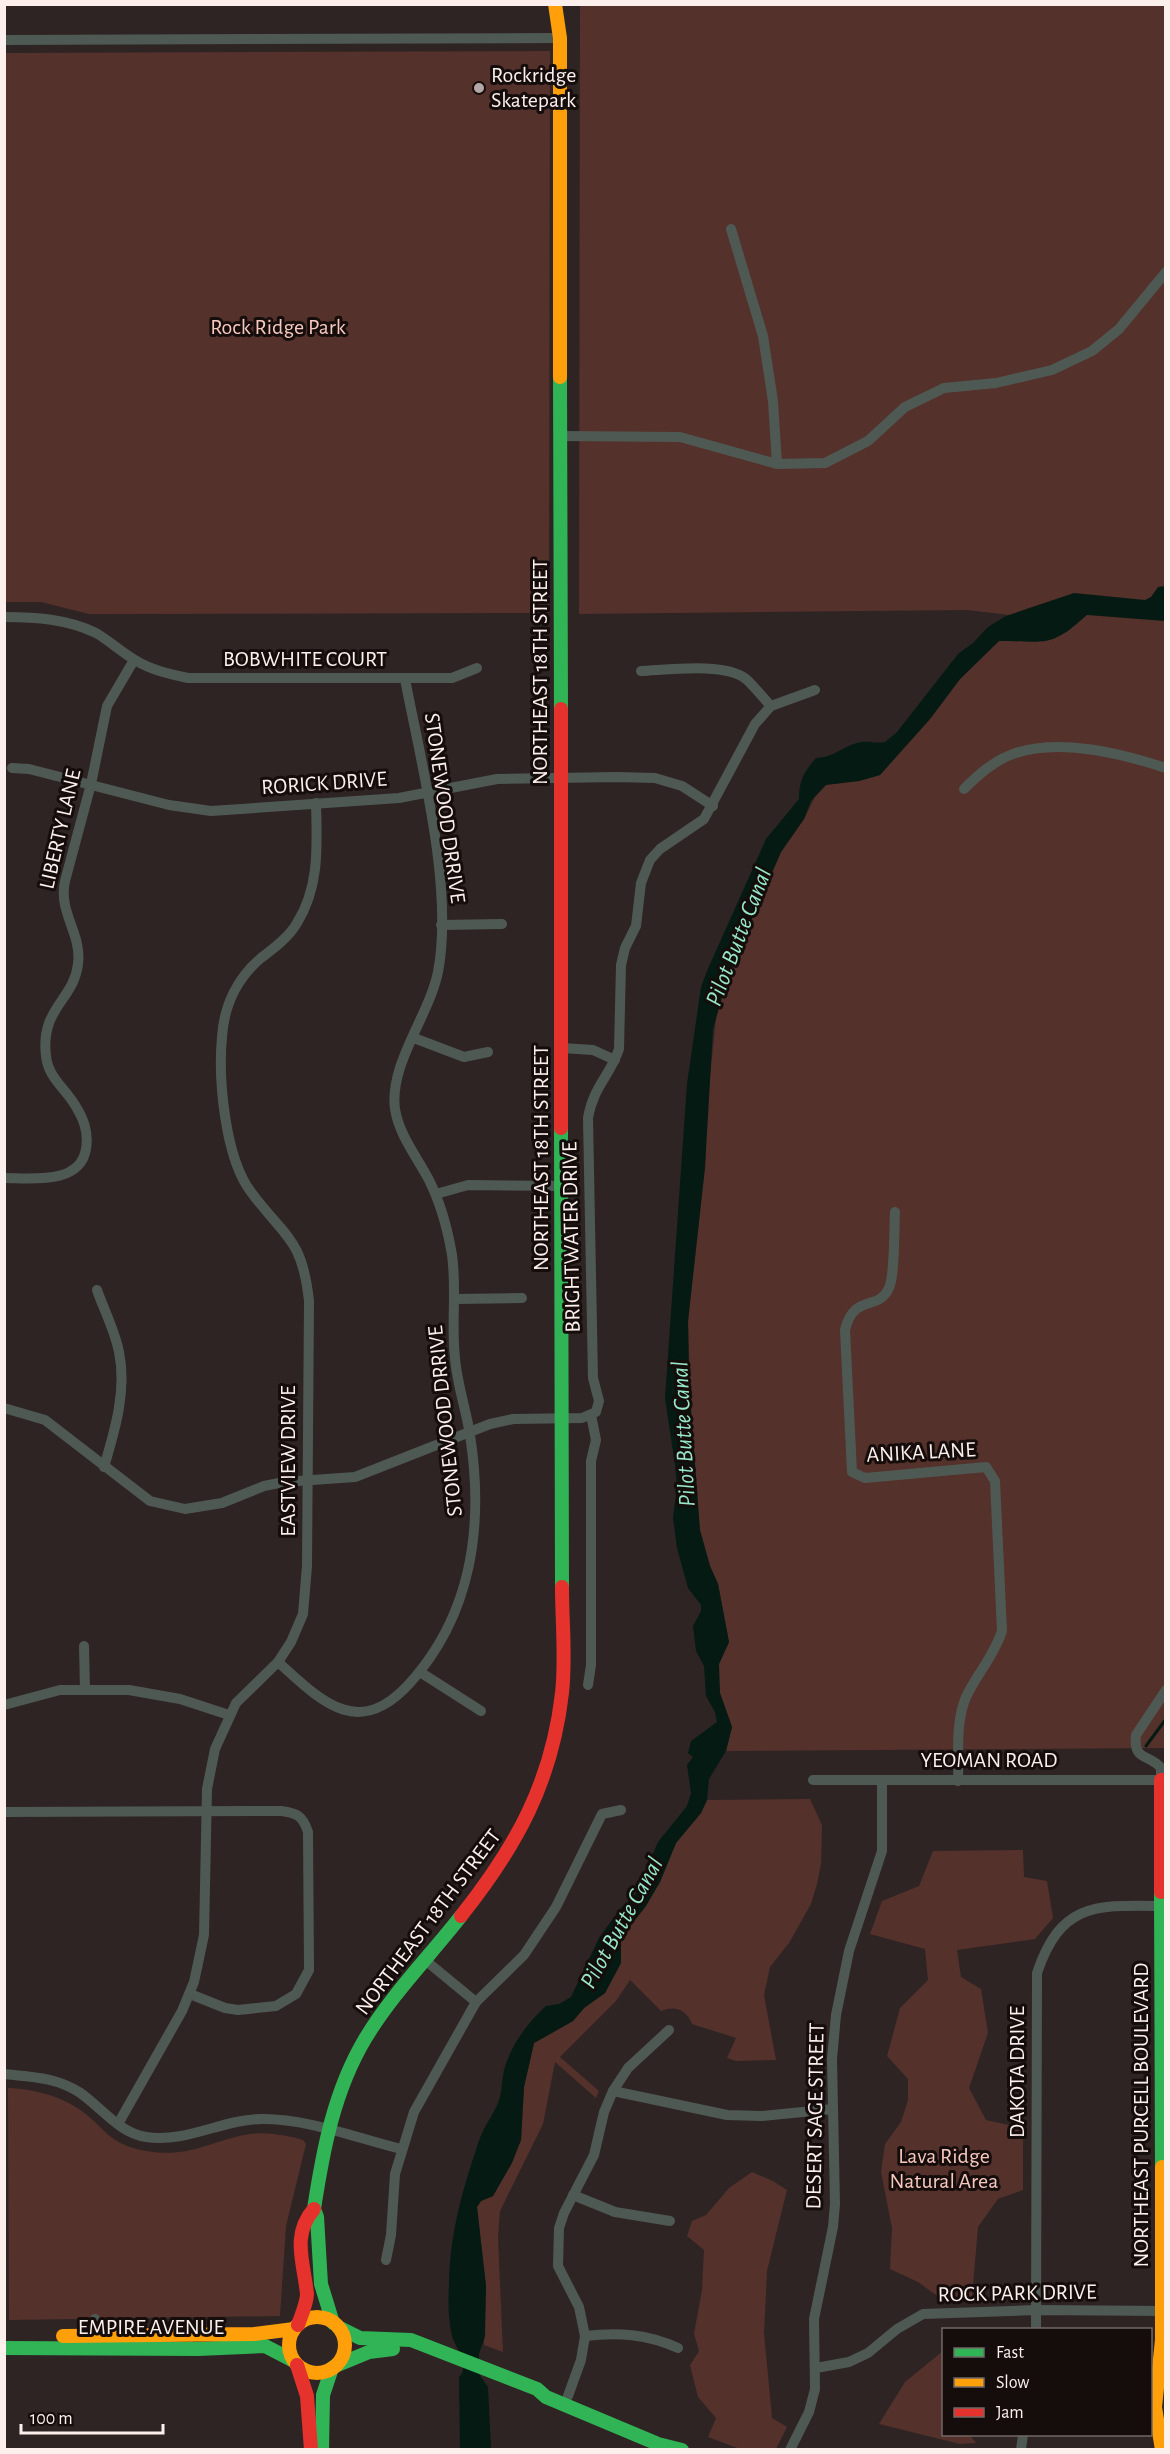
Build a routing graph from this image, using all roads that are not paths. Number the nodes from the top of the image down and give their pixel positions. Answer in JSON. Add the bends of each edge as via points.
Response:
{"nodes":[{"id":1,"x":555,"y":4,"type":"edge"},
{"id":2,"x":565,"y":4,"type":"edge"},
{"id":3,"x":560,"y":38,"type":"junction"},
{"id":4,"x":4,"y":40,"type":"edge"},
{"id":5,"x":731,"y":229,"type":"dead end"},
{"id":6,"x":1166,"y":272,"type":"edge"},
{"id":7,"x":561,"y":436,"type":"junction"},
{"id":8,"x":777,"y":464,"type":"junction"},
{"id":9,"x":4,"y":617,"type":"edge"},
{"id":10,"x":134,"y":660,"type":"junction"},
{"id":11,"x":477,"y":668,"type":"dead end"},
{"id":12,"x":641,"y":671,"type":"dead end"},
{"id":13,"x":405,"y":678,"type":"junction"},
{"id":14,"x":815,"y":690,"type":"dead end"},
{"id":15,"x":771,"y":706,"type":"junction"},
{"id":16,"x":12,"y":768,"type":"dead end"},
{"id":17,"x":1166,"y":768,"type":"edge"},
{"id":18,"x":561,"y":778,"type":"junction"},
{"id":19,"x":91,"y":784,"type":"junction"},
{"id":20,"x":964,"y":789,"type":"dead end"},
{"id":21,"x":427,"y":794,"type":"junction"},
{"id":22,"x":316,"y":803,"type":"junction"},
{"id":23,"x":713,"y":806,"type":"junction"},
{"id":24,"x":502,"y":924,"type":"dead end"},
{"id":25,"x":441,"y":925,"type":"junction"},
{"id":26,"x":414,"y":1038,"type":"junction"},
{"id":27,"x":562,"y":1047,"type":"junction"},
{"id":28,"x":488,"y":1052,"type":"dead end"},
{"id":29,"x":615,"y":1060,"type":"junction"},
{"id":30,"x":4,"y":1178,"type":"edge"},
{"id":31,"x":562,"y":1186,"type":"junction"},
{"id":32,"x":436,"y":1194,"type":"junction"},
{"id":33,"x":895,"y":1212,"type":"dead end"},
{"id":34,"x":97,"y":1290,"type":"dead end"},
{"id":35,"x":522,"y":1298,"type":"dead end"},
{"id":36,"x":454,"y":1299,"type":"junction"},
{"id":37,"x":4,"y":1408,"type":"edge"},
{"id":38,"x":591,"y":1415,"type":"junction"},
{"id":39,"x":562,"y":1417,"type":"junction"},
{"id":40,"x":470,"y":1434,"type":"junction"},
{"id":41,"x":104,"y":1467,"type":"junction"},
{"id":42,"x":308,"y":1482,"type":"junction"},
{"id":43,"x":84,"y":1646,"type":"dead end"},
{"id":44,"x":278,"y":1662,"type":"junction"},
{"id":45,"x":420,"y":1672,"type":"junction"},
{"id":46,"x":588,"y":1685,"type":"dead end"},
{"id":47,"x":85,"y":1690,"type":"junction"},
{"id":48,"x":1166,"y":1690,"type":"edge"},
{"id":49,"x":4,"y":1705,"type":"edge"},
{"id":50,"x":482,"y":1711,"type":"dead end"},
{"id":51,"x":229,"y":1715,"type":"junction"},
{"id":52,"x":813,"y":1780,"type":"dead end"},
{"id":53,"x":1163,"y":1780,"type":"edge"},
{"id":54,"x":882,"y":1781,"type":"junction"},
{"id":55,"x":958,"y":1781,"type":"junction"},
{"id":56,"x":621,"y":1810,"type":"dead end"},
{"id":57,"x":4,"y":1812,"type":"edge"},
{"id":58,"x":207,"y":1812,"type":"junction"},
{"id":59,"x":1162,"y":1906,"type":"junction"},
{"id":60,"x":425,"y":1960,"type":"junction"},
{"id":61,"x":190,"y":1994,"type":"junction"},
{"id":62,"x":476,"y":2001,"type":"junction"},
{"id":63,"x":669,"y":2030,"type":"dead end"},
{"id":64,"x":4,"y":2074,"type":"edge"},
{"id":65,"x":613,"y":2091,"type":"junction"},
{"id":66,"x":833,"y":2109,"type":"junction"},
{"id":67,"x":118,"y":2124,"type":"junction"},
{"id":68,"x":328,"y":2131,"type":"junction"},
{"id":69,"x":401,"y":2150,"type":"junction"},
{"id":70,"x":573,"y":2195,"type":"junction"},
{"id":71,"x":315,"y":2209,"type":"junction"},
{"id":72,"x":670,"y":2221,"type":"dead end"},
{"id":73,"x":386,"y":2260,"type":"dead end"},
{"id":74,"x":1036,"y":2310,"type":"junction"},
{"id":75,"x":1164,"y":2311,"type":"edge"},
{"id":76,"x":95,"y":2319,"type":"dead end"},
{"id":77,"x":336,"y":2325,"type":"junction"},
{"id":78,"x":296,"y":2327,"type":"junction"},
{"id":79,"x":1036,"y":2328,"type":"edge"},
{"id":80,"x":92,"y":2335,"type":"junction"},
{"id":81,"x":4,"y":2336,"type":"edge"},
{"id":82,"x":585,"y":2336,"type":"junction"},
{"id":83,"x":41,"y":2347,"type":"junction"},
{"id":84,"x":4,"y":2348,"type":"edge"},
{"id":85,"x":678,"y":2348,"type":"dead end"},
{"id":86,"x":434,"y":2351,"type":"junction"},
{"id":87,"x":296,"y":2363,"type":"junction"},
{"id":88,"x":334,"y":2367,"type":"junction"},
{"id":89,"x":816,"y":2368,"type":"junction"},
{"id":90,"x":537,"y":2389,"type":"junction"},
{"id":91,"x":568,"y":2397,"type":"junction"},
{"id":92,"x":679,"y":2448,"type":"edge"},
{"id":93,"x":311,"y":2450,"type":"edge"},
{"id":94,"x":322,"y":2450,"type":"edge"},
{"id":95,"x":790,"y":2450,"type":"edge"},
{"id":96,"x":1162,"y":2450,"type":"edge"}],
"edges":[{"from":1,"to":3,"type":"main road","name":"NORTHEAST 18TH STREET"},
{"from":2,"to":3,"type":"main road","name":"NORTHEAST 18TH STREET"},
{"from":3,"to":4,"type":"street"},
{"from":3,"to":7,"type":"main road","name":"NORTHEAST 18TH STREET"},
{"from":5,"to":8,"type":"street","via":[[763,336]]},
{"from":6,"to":8,"type":"street","via":[[1119,329],[1092,351],[1052,370],[996,383],[944,388],[905,407],[868,441],[825,463]]},
{"from":7,"to":8,"type":"street","via":[[680,436]]},
{"from":7,"to":18,"type":"main road","name":"NORTHEAST 18TH STREET"},
{"from":9,"to":10,"type":"street","name":"BOBWHITE COURT","via":[[67,623],[112,642]]},
{"from":10,"to":13,"type":"street","name":"BOBWHITE COURT","via":[[188,678]]},
{"from":10,"to":19,"type":"street","name":"LIBERTY LANE","via":[[107,706]]},
{"from":11,"to":13,"type":"street","name":"BOBWHITE COURT","via":[[452,678]]},
{"from":12,"to":15,"type":"street","via":[[729,672],[745,678]]},
{"from":13,"to":21,"type":"street","name":"STONEWOOD DRRIVE"},
{"from":14,"to":15,"type":"street","name":"BRIGHTWATER DRIVE"},
{"from":15,"to":23,"type":"street","name":"BRIGHTWATER DRIVE","via":[[754,724]]},
{"from":16,"to":19,"type":"street","name":"RORICK DRIVE"},
{"from":17,"to":20,"type":"street","via":[[1107,753],[1038,747],[1008,756],[981,772]]},
{"from":18,"to":21,"type":"street","name":"RORICK DRIVE","via":[[497,779]]},
{"from":18,"to":23,"type":"street","name":"RORICK DRIVE","via":[[655,778],[682,786]]},
{"from":18,"to":27,"type":"main road","name":"NORTHEAST 18TH STREET"},
{"from":19,"to":22,"type":"street","name":"RORICK DRIVE","via":[[194,810]]},
{"from":19,"to":30,"type":"street","name":"LIBERTY LANE","via":[[62,897],[76,940],[78,967],[54,1009],[45,1039],[50,1073],[86,1128],[85,1155],[77,1168],[65,1175]]},
{"from":21,"to":22,"type":"street","name":"RORICK DRIVE"},
{"from":21,"to":25,"type":"street","name":"STONEWOOD DRRIVE","via":[[439,871]]},
{"from":22,"to":42,"type":"street","name":"EASTVIEW DRIVE","via":[[317,859],[308,903],[296,925],[246,974],[230,998],[222,1038],[221,1074],[223,1102],[238,1164],[250,1191],[292,1239],[306,1278]]},
{"from":23,"to":29,"type":"street","name":"BRIGHTWATER DRIVE","via":[[693,828],[660,849],[644,872],[636,926],[621,965],[621,1038]]},
{"from":24,"to":25,"type":"street"},
{"from":25,"to":26,"type":"street","name":"STONEWOOD DRRIVE","via":[[438,972]]},
{"from":26,"to":28,"type":"street","via":[[464,1057]]},
{"from":26,"to":32,"type":"street","name":"STONEWOOD DRRIVE","via":[[399,1072],[395,1108],[400,1129]]},
{"from":27,"to":29,"type":"street","via":[[593,1050]]},
{"from":27,"to":31,"type":"main road","name":"NORTHEAST 18TH STREET"},
{"from":29,"to":38,"type":"street","name":"BRIGHTWATER DRIVE","via":[[597,1087],[588,1118],[593,1378],[599,1401]]},
{"from":31,"to":32,"type":"street","via":[[468,1185]]},
{"from":31,"to":39,"type":"main road","name":"NORTHEAST 18TH STREET"},
{"from":32,"to":36,"type":"street","name":"STONEWOOD DRRIVE","via":[[452,1253]]},
{"from":33,"to":55,"type":"street","name":"ANIKA LANE","via":[[890,1287],[878,1300],[849,1314],[845,1330],[852,1472],[865,1478],[986,1467],[995,1481],[1002,1631],[996,1652],[966,1698],[960,1718]]},
{"from":34,"to":41,"type":"street","via":[[119,1351],[122,1373],[119,1410]]},
{"from":35,"to":36,"type":"street"},
{"from":36,"to":40,"type":"street","name":"STONEWOOD DRRIVE","via":[[454,1356]]},
{"from":37,"to":41,"type":"street","via":[[45,1419]]},
{"from":38,"to":39,"type":"street"},
{"from":38,"to":46,"type":"street","name":"BRIGHTWATER DRIVE","via":[[596,1440],[591,1461]]},
{"from":39,"to":40,"type":"street","via":[[513,1419]]},
{"from":39,"to":60,"type":"main road","name":"NORTHEAST 18TH STREET","via":[[562,1691],[553,1752],[540,1793],[516,1844]]},
{"from":40,"to":42,"type":"street","via":[[355,1478]]},
{"from":40,"to":45,"type":"street","name":"STONEWOOD DRRIVE","via":[[475,1519],[468,1577],[449,1626]]},
{"from":41,"to":42,"type":"street","via":[[150,1501],[185,1509],[222,1503],[264,1486]]},
{"from":42,"to":44,"type":"street","name":"EASTVIEW DRIVE","via":[[307,1588],[303,1614]]},
{"from":43,"to":47,"type":"street"},
{"from":44,"to":45,"type":"street","name":"STONEWOOD DRRIVE","via":[[314,1695],[331,1706],[353,1712],[393,1701]]},
{"from":44,"to":51,"type":"street","name":"EASTVIEW DRIVE","via":[[236,1703]]},
{"from":45,"to":50,"type":"street"},
{"from":47,"to":49,"type":"street","via":[[60,1690]]},
{"from":47,"to":51,"type":"street","via":[[151,1692]]},
{"from":48,"to":53,"type":"street","via":[[1136,1735],[1135,1744],[1137,1752],[1161,1768]]},
{"from":51,"to":58,"type":"street","name":"EASTVIEW DRIVE","via":[[210,1772]]},
{"from":52,"to":54,"type":"street","name":"YEOMAN ROAD"},
{"from":53,"to":55,"type":"street","name":"YEOMAN ROAD"},
{"from":53,"to":59,"type":"main road","name":"NORTHEAST PURCELL BOULEVARD"},
{"from":54,"to":55,"type":"street","name":"YEOMAN ROAD"},
{"from":54,"to":66,"type":"street","name":"DESERT SAGE STREET","via":[[882,1851],[849,1951],[836,2015]]},
{"from":56,"to":62,"type":"street","via":[[602,1814],[556,1907],[524,1955]]},
{"from":57,"to":58,"type":"street"},
{"from":58,"to":61,"type":"street","name":"EASTVIEW DRIVE","via":[[205,1925]]},
{"from":58,"to":61,"type":"street","via":[[281,1811],[295,1813],[304,1820],[308,1832],[309,1970],[296,1994],[276,2006],[238,2010]]},
{"from":59,"to":74,"type":"street","name":"DAKOTA DRIVE","via":[[1111,1905],[1080,1914],[1057,1930],[1037,1972]]},
{"from":59,"to":75,"type":"main road","name":"NORTHEAST PURCELL BOULEVARD"},
{"from":60,"to":62,"type":"street"},
{"from":60,"to":68,"type":"main road","name":"NORTHEAST 18TH STREET","via":[[358,2052]]},
{"from":61,"to":67,"type":"street","name":"EASTVIEW DRIVE"},
{"from":62,"to":69,"type":"street","via":[[428,2084]]},
{"from":63,"to":65,"type":"street","via":[[628,2068]]},
{"from":64,"to":67,"type":"street","via":[[56,2081],[87,2098]]},
{"from":65,"to":66,"type":"street","via":[[727,2115]]},
{"from":65,"to":70,"type":"street","via":[[594,2155]]},
{"from":66,"to":89,"type":"street","name":"DESERT SAGE STREET","via":[[835,2204],[814,2319]]},
{"from":67,"to":68,"type":"street","via":[[144,2137],[164,2139],[261,2119]]},
{"from":68,"to":69,"type":"street"},
{"from":68,"to":71,"type":"main road","name":"NORTHEAST 18TH STREET"},
{"from":69,"to":73,"type":"street"},
{"from":70,"to":72,"type":"street","via":[[615,2211]]},
{"from":70,"to":82,"type":"street","via":[[559,2228],[556,2253],[558,2266],[579,2307]]},
{"from":71,"to":77,"type":"main road","name":"NORTHEAST 18TH STREET","via":[[324,2302]]},
{"from":71,"to":78,"type":"main road","name":"NORTHEAST 18TH STREET","via":[[302,2231],[299,2255],[307,2296]]},
{"from":74,"to":75,"type":"street","name":"ROCK PARK DRIVE"},
{"from":74,"to":79,"type":"street","name":"DAKOTA DRIVE"},
{"from":74,"to":89,"type":"street","name":"ROCK PARK DRIVE","via":[[923,2314],[868,2353],[849,2362]]},
{"from":75,"to":96,"type":"main road","name":"NORTHEAST PURCELL BOULEVARD","via":[[1155,2407]]},
{"from":76,"to":80,"type":"street"},
{"from":77,"to":78,"type":"main road","via":[[317,2317]]},
{"from":77,"to":86,"type":"main road","via":[[360,2338],[400,2338]]},
{"from":77,"to":88,"type":"main road","via":[[343,2335],[344,2351]]},
{"from":78,"to":80,"type":"main road","name":"EMPIRE AVENUE","via":[[254,2334]]},
{"from":78,"to":87,"type":"main road","via":[[289,2345]]},
{"from":80,"to":81,"type":"main road","name":"EMPIRE AVENUE"},
{"from":80,"to":83,"type":"main road","via":[[81,2342]]},
{"from":82,"to":85,"type":"street","via":[[626,2334],[659,2339]]},
{"from":82,"to":91,"type":"street","via":[[578,2373]]},
{"from":83,"to":84,"type":"main road","name":"EMPIRE AVENUE"},
{"from":83,"to":87,"type":"main road","name":"EMPIRE AVENUE","via":[[265,2346]]},
{"from":86,"to":88,"type":"main road","via":[[369,2352]]},
{"from":86,"to":90,"type":"main road"},
{"from":87,"to":88,"type":"main road","via":[[318,2373]]},
{"from":87,"to":93,"type":"main road","via":[[309,2401]]},
{"from":88,"to":94,"type":"main road","via":[[323,2395]]},
{"from":89,"to":95,"type":"street","name":"DESERT SAGE STREET","via":[[809,2412]]},
{"from":90,"to":91,"type":"main road","via":[[550,2389]]},
{"from":90,"to":92,"type":"main road","via":[[579,2412],[658,2444]]},
{"from":91,"to":92,"type":"main road","via":[[664,2437]]}]}
